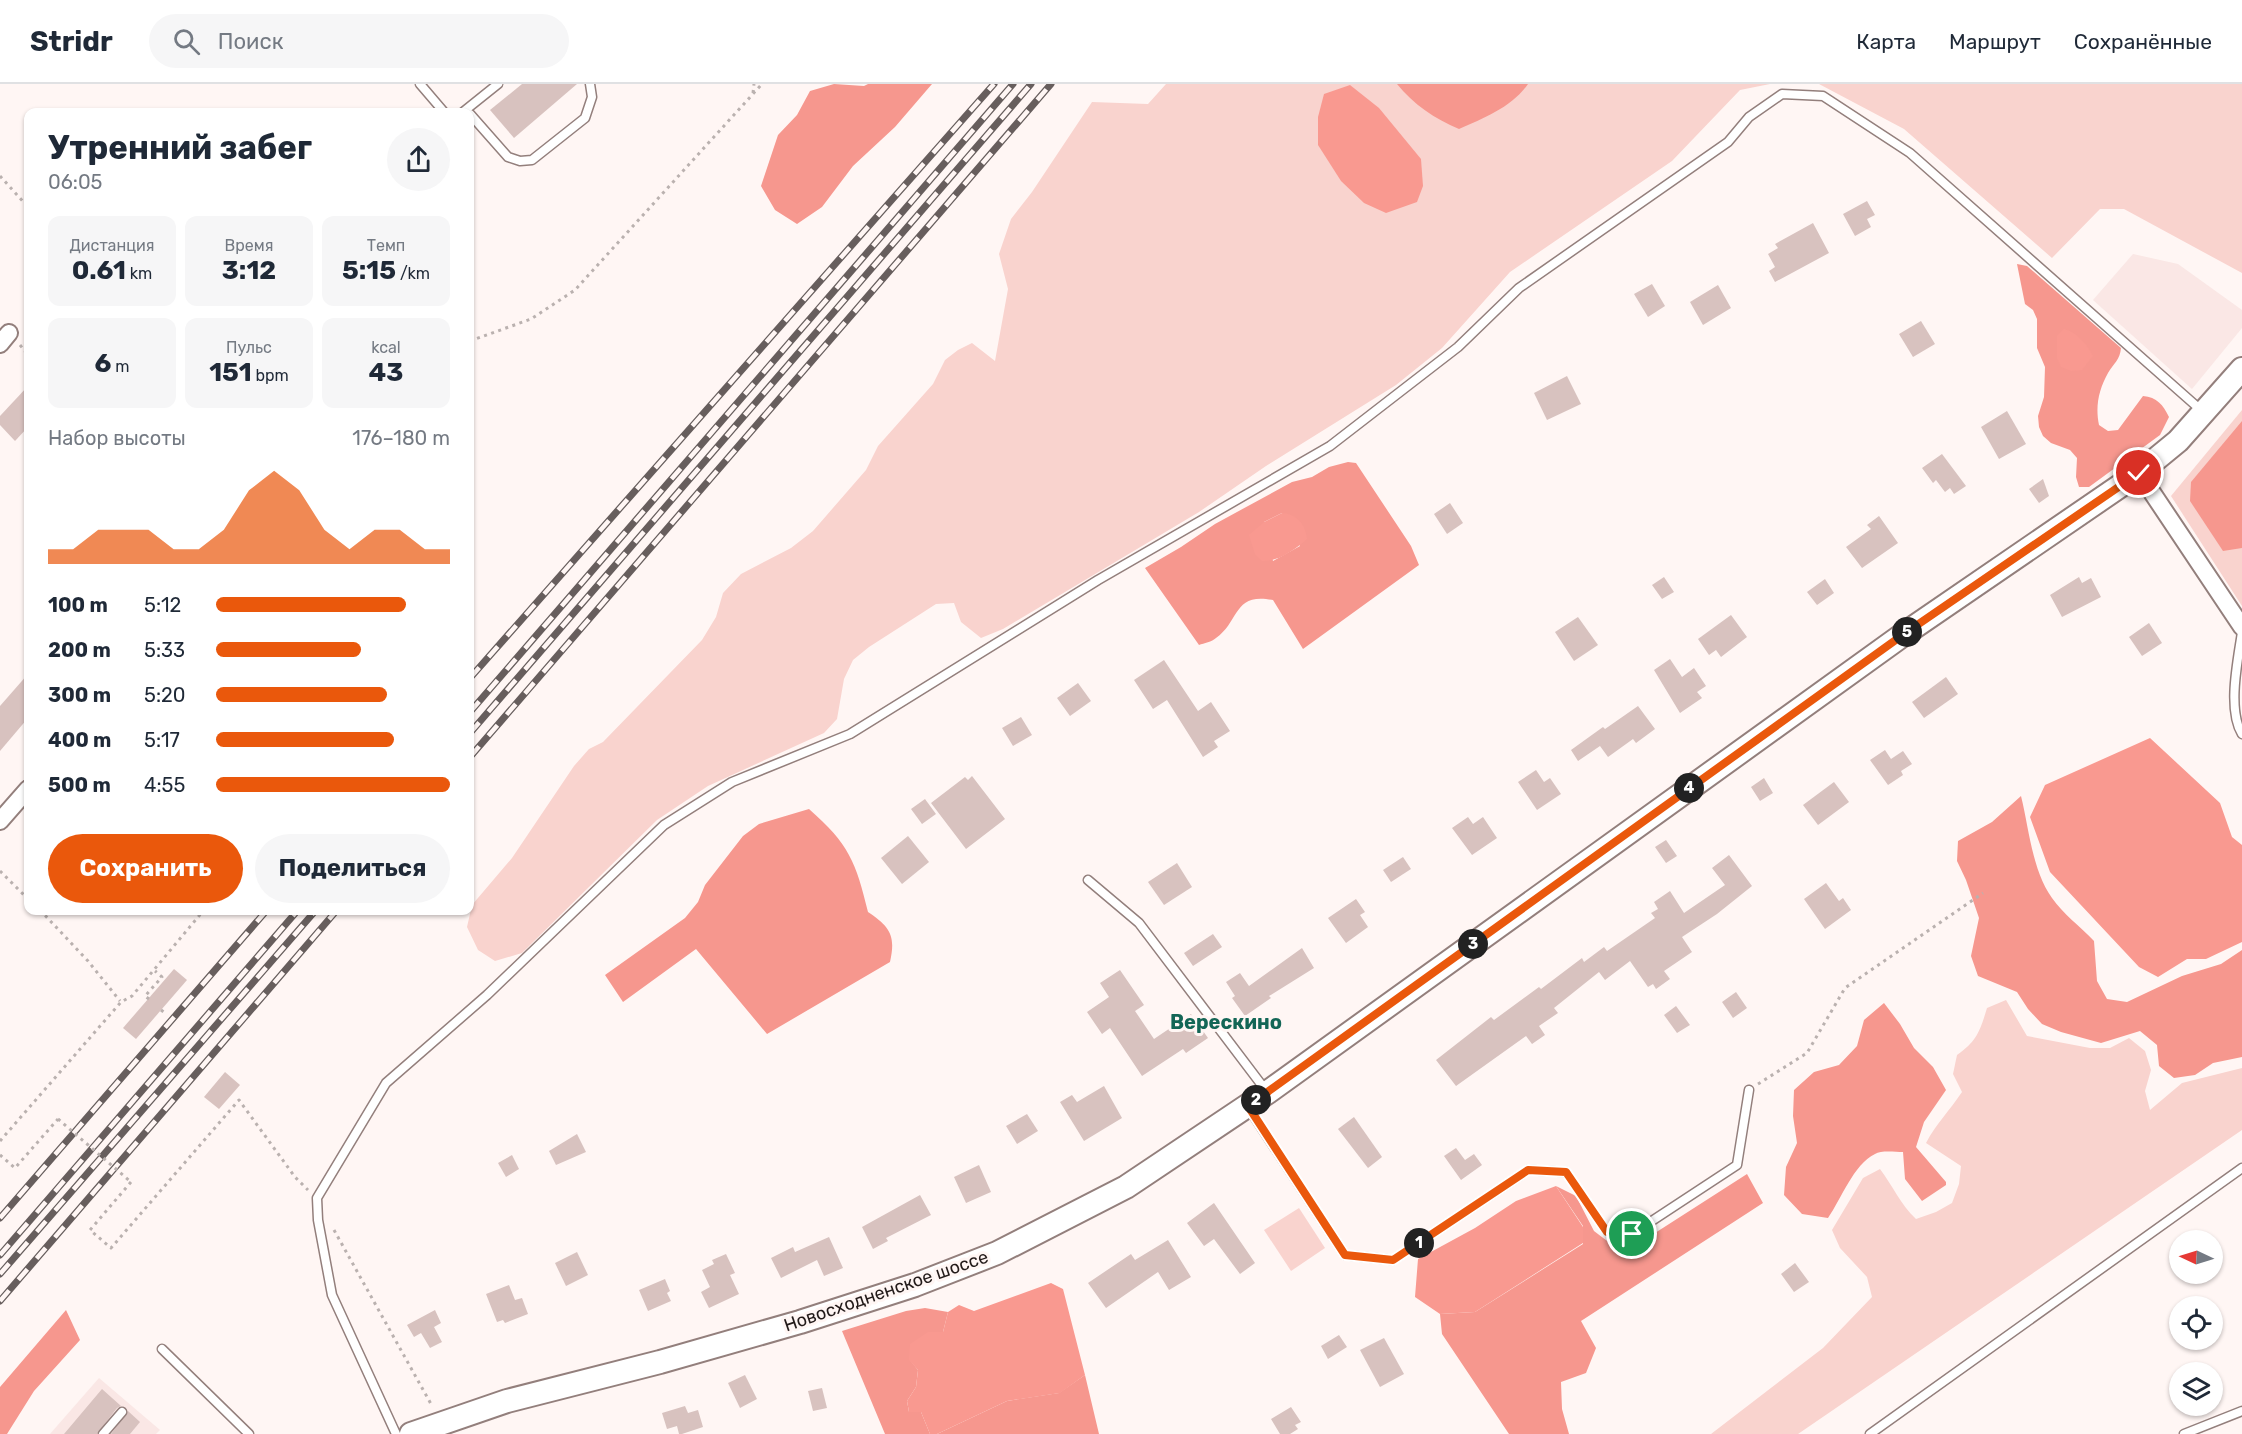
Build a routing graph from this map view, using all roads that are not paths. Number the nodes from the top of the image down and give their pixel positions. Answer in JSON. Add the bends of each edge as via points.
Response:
{"nodes":[{"id":1,"x":420,"y":84,"type":"edge"},
{"id":2,"x":498,"y":84,"type":"edge"},
{"id":3,"x":590,"y":84,"type":"edge"},
{"id":4,"x":441,"y":108,"type":"edge"},
{"id":5,"x":471,"y":108,"type":"edge"},
{"id":6,"x":474,"y":121,"type":"edge"},
{"id":7,"x":2242,"y":369,"type":"edge"},
{"id":8,"x":2204,"y":414,"type":"junction"},
{"id":9,"x":2139,"y":473,"type":"junction"},
{"id":10,"x":2242,"y":627,"type":"edge"},
{"id":11,"x":2242,"y":632,"type":"edge"},
{"id":12,"x":2242,"y":734,"type":"edge"},
{"id":13,"x":24,"y":794,"type":"edge"},
{"id":14,"x":0,"y":821,"type":"edge"},
{"id":15,"x":1088,"y":880,"type":"dead end"},
{"id":16,"x":1749,"y":1090,"type":"road end"},
{"id":17,"x":1268,"y":1092,"type":"junction"},
{"id":18,"x":1248,"y":1106,"type":"junction"},
{"id":19,"x":2242,"y":1168,"type":"edge"},
{"id":20,"x":162,"y":1349,"type":"dead end"},
{"id":21,"x":2242,"y":1411,"type":"edge"},
{"id":22,"x":122,"y":1412,"type":"dead end"},
{"id":23,"x":103,"y":1434,"type":"edge"},
{"id":24,"x":249,"y":1434,"type":"edge"},
{"id":25,"x":396,"y":1434,"type":"edge"},
{"id":26,"x":411,"y":1434,"type":"edge"},
{"id":27,"x":1870,"y":1434,"type":"edge"},
{"id":28,"x":2184,"y":1434,"type":"edge"}],
"edges":[{"from":1,"to":4,"type":"lane"},
{"from":2,"to":5,"type":"lane"},
{"from":3,"to":6,"type":"lane","via":[[592,97],[585,118],[532,160],[508,157]]},
{"from":7,"to":8,"type":"main road","name":"Новосходненское шоссе"},
{"from":8,"to":9,"type":"main road","name":"Новосходненское шоссе"},
{"from":8,"to":25,"type":"lane","via":[[1910,153],[1822,96],[1782,94],[1749,117],[1728,142],[1520,288],[1458,347],[1330,446],[1098,580],[850,734],[732,782],[664,825],[487,995],[386,1083],[317,1198],[332,1295]]},
{"from":9,"to":10,"type":"street"},
{"from":9,"to":17,"type":"main road","name":"Новосходненское шоссе","via":[[1904,634]]},
{"from":11,"to":12,"type":"lane","via":[[2235,679]]},
{"from":13,"to":14,"type":"street"},
{"from":15,"to":17,"type":"lane","via":[[1139,923]]},
{"from":16,"to":18,"type":"lane","via":[[1737,1165],[1632,1234],[1607,1232],[1566,1172],[1528,1170],[1393,1260],[1345,1255]]},
{"from":17,"to":18,"type":"main road","name":"Новосходненское шоссе"},
{"from":18,"to":26,"type":"main road","name":"Новосходненское шоссе","via":[[1126,1187],[1026,1239],[956,1269],[800,1322],[507,1401]]},
{"from":19,"to":27,"type":"lane"},
{"from":20,"to":24,"type":"lane"},
{"from":21,"to":28,"type":"lane"},
{"from":22,"to":23,"type":"lane"}]}
